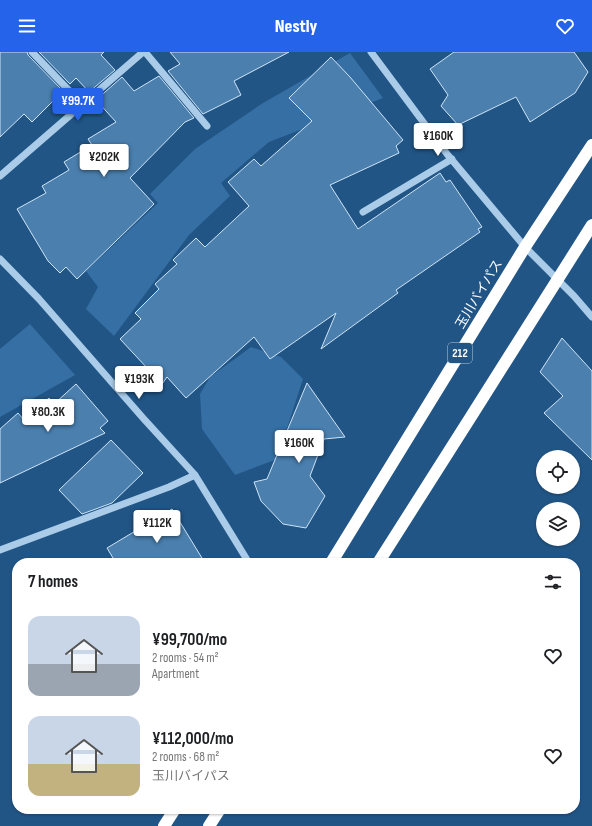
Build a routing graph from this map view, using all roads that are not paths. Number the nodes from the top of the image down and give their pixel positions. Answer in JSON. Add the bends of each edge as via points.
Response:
{"nodes":[{"id":1,"x":32,"y":52,"type":"edge"},
{"id":2,"x":144,"y":52,"type":"edge"},
{"id":3,"x":371,"y":52,"type":"edge"},
{"id":4,"x":83,"y":105,"type":"junction"},
{"id":5,"x":207,"y":126,"type":"dead end"},
{"id":6,"x":592,"y":145,"type":"edge"},
{"id":7,"x":452,"y":159,"type":"junction"},
{"id":8,"x":0,"y":176,"type":"edge"},
{"id":9,"x":363,"y":212,"type":"dead end"},
{"id":10,"x":592,"y":225,"type":"edge"},
{"id":11,"x":525,"y":247,"type":"junction"},
{"id":12,"x":0,"y":259,"type":"edge"},
{"id":13,"x":558,"y":280,"type":"junction"},
{"id":14,"x":592,"y":317,"type":"edge"},
{"id":15,"x":195,"y":474,"type":"junction"},
{"id":16,"x":0,"y":550,"type":"edge"},
{"id":17,"x":246,"y":558,"type":"edge"},
{"id":18,"x":334,"y":558,"type":"edge"},
{"id":19,"x":381,"y":558,"type":"edge"},
{"id":20,"x":172,"y":814,"type":"edge"},
{"id":21,"x":217,"y":814,"type":"edge"},
{"id":22,"x":164,"y":826,"type":"edge"},
{"id":23,"x":209,"y":826,"type":"edge"}],
"edges":[{"from":1,"to":4,"type":"street"},
{"from":2,"to":4,"type":"street"},
{"from":2,"to":5,"type":"street"},
{"from":3,"to":7,"type":"street"},
{"from":4,"to":8,"type":"street"},
{"from":6,"to":11,"type":"highway","name":"玉川バイパス","number":"212"},
{"from":7,"to":9,"type":"street"},
{"from":7,"to":11,"type":"street"},
{"from":10,"to":13,"type":"highway"},
{"from":11,"to":13,"type":"street"},
{"from":11,"to":18,"type":"highway","name":"玉川バイパス","number":"212"},
{"from":12,"to":15,"type":"street","via":[[39,299]]},
{"from":13,"to":14,"type":"street"},
{"from":13,"to":19,"type":"highway"},
{"from":15,"to":16,"type":"street","via":[[169,487]]},
{"from":15,"to":17,"type":"street"},
{"from":20,"to":22,"type":"highway"},
{"from":21,"to":23,"type":"highway"}]}
